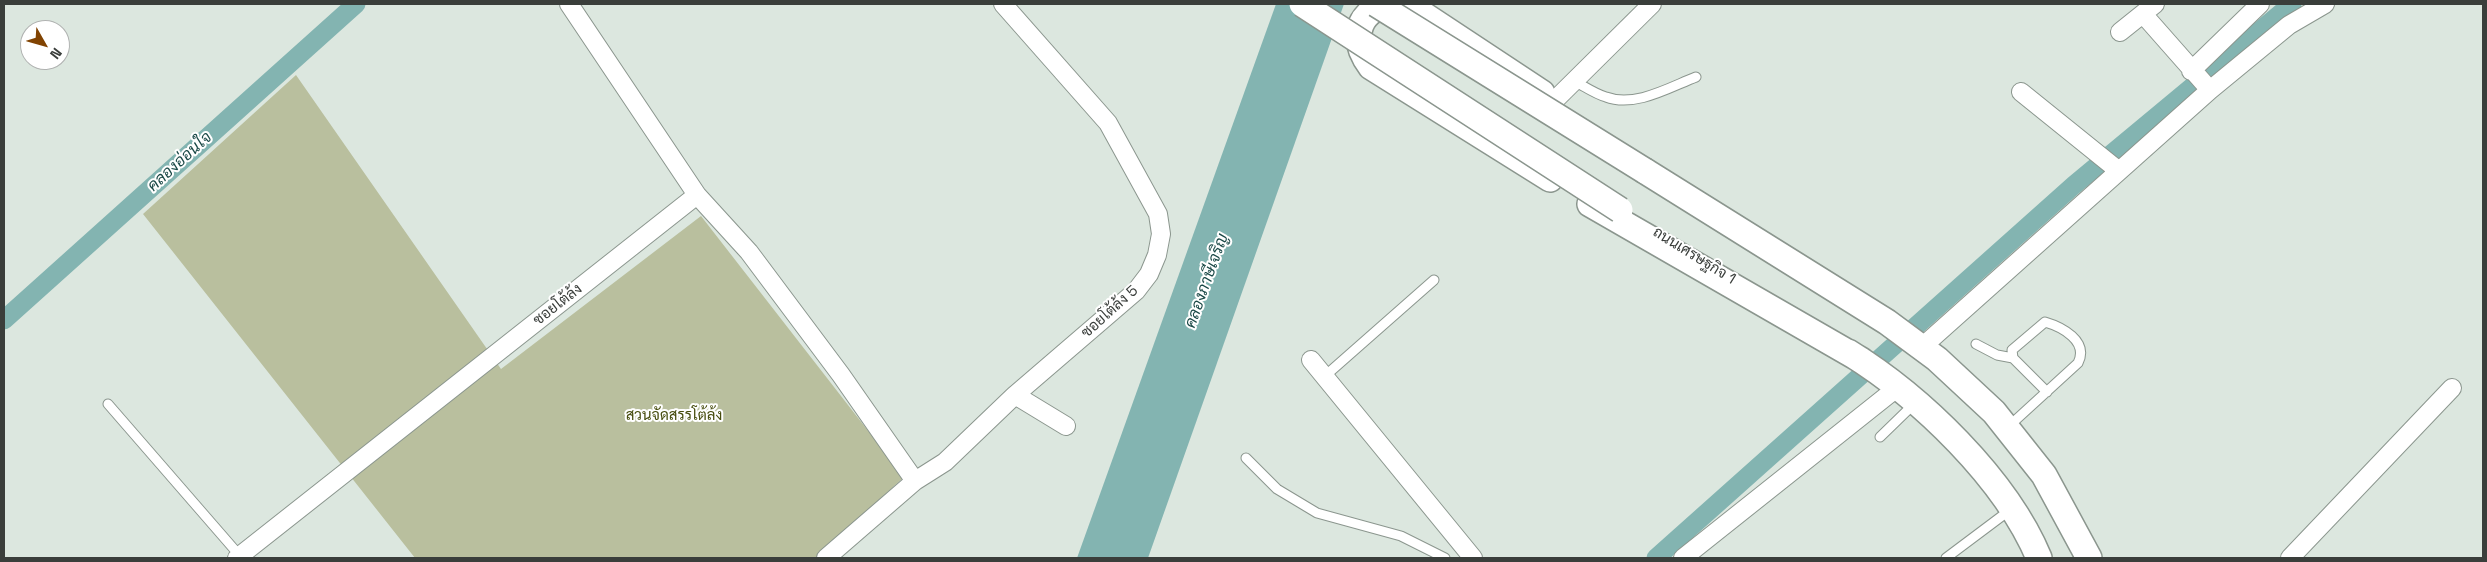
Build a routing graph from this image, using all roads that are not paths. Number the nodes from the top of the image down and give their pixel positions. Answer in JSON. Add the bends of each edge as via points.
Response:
{"nodes":[{"id":1,"x":569,"y":4,"type":"edge"},
{"id":2,"x":1004,"y":4,"type":"edge"},
{"id":3,"x":1302,"y":4,"type":"edge"},
{"id":4,"x":1376,"y":4,"type":"edge"},
{"id":5,"x":1387,"y":4,"type":"edge"},
{"id":6,"x":1396,"y":4,"type":"edge"},
{"id":7,"x":2260,"y":4,"type":"edge"},
{"id":8,"x":2324,"y":4,"type":"edge"},
{"id":9,"x":1645,"y":6,"type":"edge"},
{"id":10,"x":2149,"y":9,"type":"edge"},
{"id":11,"x":2120,"y":32,"type":"dead end"},
{"id":12,"x":2192,"y":71,"type":"junction"},
{"id":13,"x":1696,"y":77,"type":"dead end"},
{"id":14,"x":1574,"y":81,"type":"junction"},
{"id":15,"x":2210,"y":90,"type":"junction"},
{"id":16,"x":2021,"y":92,"type":"dead end"},
{"id":17,"x":1554,"y":101,"type":"junction"},
{"id":18,"x":2119,"y":171,"type":"junction"},
{"id":19,"x":697,"y":195,"type":"junction"},
{"id":20,"x":1434,"y":280,"type":"dead end"},
{"id":21,"x":1887,"y":322,"type":"junction"},
{"id":22,"x":1976,"y":344,"type":"dead end"},
{"id":23,"x":1922,"y":347,"type":"junction"},
{"id":24,"x":2013,"y":358,"type":"junction"},
{"id":25,"x":1311,"y":360,"type":"dead end"},
{"id":26,"x":1861,"y":360,"type":"junction"},
{"id":27,"x":1325,"y":376,"type":"junction"},
{"id":28,"x":2452,"y":388,"type":"dead end"},
{"id":29,"x":2047,"y":392,"type":"junction"},
{"id":30,"x":1907,"y":394,"type":"junction"},
{"id":31,"x":1015,"y":395,"type":"junction"},
{"id":32,"x":108,"y":404,"type":"dead end"},
{"id":33,"x":1066,"y":426,"type":"dead end"},
{"id":34,"x":2007,"y":429,"type":"junction"},
{"id":35,"x":1880,"y":437,"type":"dead end"},
{"id":36,"x":1246,"y":458,"type":"dead end"},
{"id":37,"x":915,"y":481,"type":"junction"},
{"id":38,"x":2012,"y":508,"type":"junction"},
{"id":39,"x":1465,"y":555,"type":"edge"},
{"id":40,"x":239,"y":557,"type":"edge"},
{"id":41,"x":826,"y":558,"type":"edge"},
{"id":42,"x":1445,"y":558,"type":"edge"},
{"id":43,"x":1683,"y":558,"type":"edge"},
{"id":44,"x":1946,"y":558,"type":"edge"},
{"id":45,"x":2039,"y":558,"type":"edge"},
{"id":46,"x":2089,"y":558,"type":"edge"},
{"id":47,"x":2290,"y":558,"type":"edge"}],
"edges":[{"from":1,"to":19,"type":"street"},
{"from":2,"to":31,"type":"street","name":"ซอยโต้ล้ง 5","via":[[1108,123],[1158,214],[1161,234],[1149,274],[1136,291]]},
{"from":3,"to":26,"type":"main road","name":"ถนนเศรษฐกิจ 1","bridge":true,"via":[[1620,210]]},
{"from":4,"to":21,"type":"main road","bridge":true},
{"from":5,"to":26,"type":"main road","via":[[1369,13],[1359,31],[1361,54],[1371,67],[1625,226]]},
{"from":6,"to":17,"type":"main road","via":[[1418,11]]},
{"from":7,"to":12,"type":"street"},
{"from":8,"to":15,"type":"street","via":[[2288,25]]},
{"from":9,"to":14,"type":"street"},
{"from":10,"to":11,"type":"street"},
{"from":10,"to":12,"type":"street"},
{"from":12,"to":15,"type":"street"},
{"from":13,"to":14,"type":"lane","via":[[1651,95],[1625,100],[1606,98]]},
{"from":14,"to":17,"type":"street"},
{"from":15,"to":18,"type":"street"},
{"from":16,"to":18,"type":"street"},
{"from":17,"to":21,"type":"main road"},
{"from":18,"to":23,"type":"street"},
{"from":19,"to":37,"type":"street","via":[[749,252]]},
{"from":19,"to":40,"type":"street","name":"ซอยโต้ล้ง"},
{"from":20,"to":27,"type":"lane"},
{"from":21,"to":23,"type":"main road"},
{"from":22,"to":24,"type":"lane","via":[[1997,355]]},
{"from":23,"to":34,"type":"main road","via":[[1994,412]]},
{"from":24,"to":29,"type":"lane"},
{"from":24,"to":29,"type":"lane","via":[[2012,350],[2045,322],[2061,326],[2072,336],[2080,349],[2078,363]]},
{"from":25,"to":27,"type":"street"},
{"from":26,"to":30,"type":"main road","name":"ถนนเศรษฐกิจ 1"},
{"from":27,"to":39,"type":"street"},
{"from":28,"to":47,"type":"street"},
{"from":29,"to":34,"type":"lane"},
{"from":30,"to":35,"type":"lane"},
{"from":30,"to":38,"type":"main road","name":"ถนนเศรษฐกิจ 1","via":[[1962,446]]},
{"from":30,"to":43,"type":"street"},
{"from":31,"to":33,"type":"street"},
{"from":31,"to":37,"type":"street","name":"ซอยโต้ล้ง 5","via":[[945,462]]},
{"from":32,"to":40,"type":"lane"},
{"from":34,"to":46,"type":"main road","via":[[2044,475]]},
{"from":36,"to":42,"type":"lane","via":[[1277,490],[1317,513],[1401,536]]},
{"from":37,"to":41,"type":"street","name":"ซอยโต้ล้ง 5"},
{"from":38,"to":44,"type":"lane"},
{"from":38,"to":45,"type":"main road","name":"ถนนเศรษฐกิจ 1"}]}
